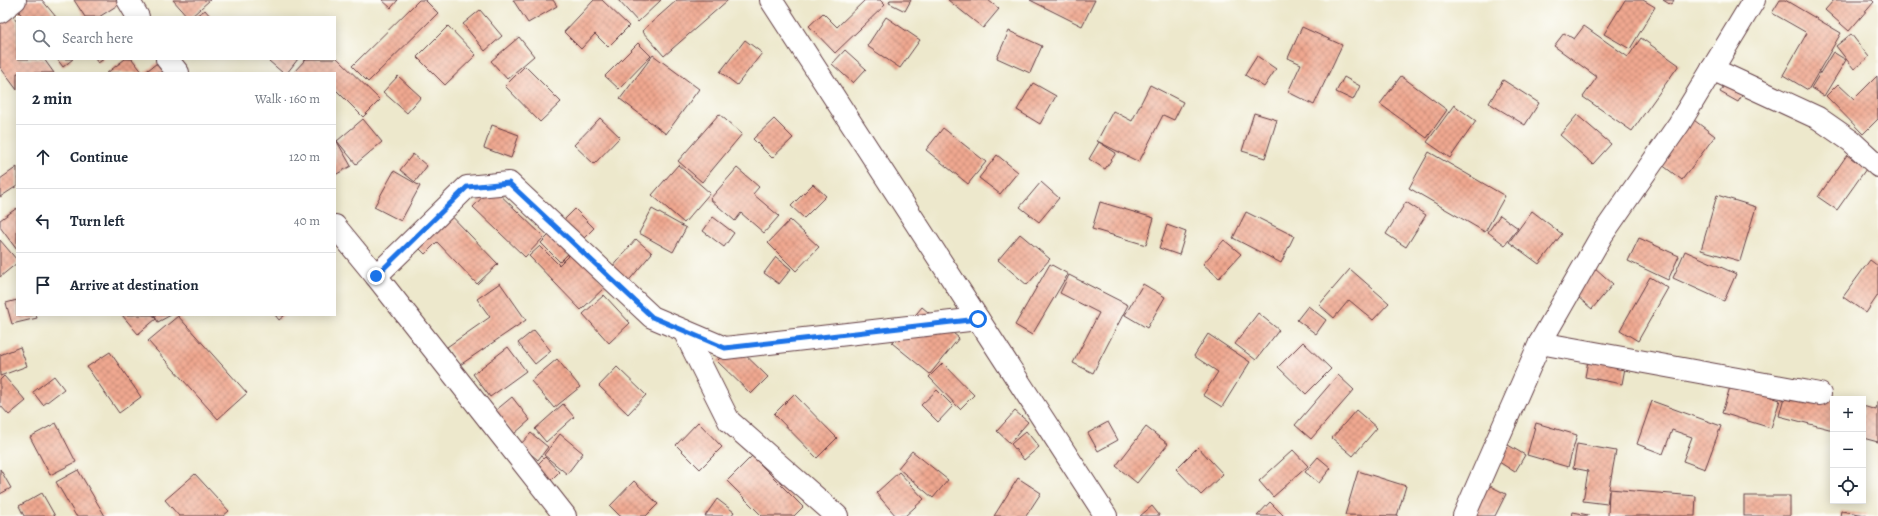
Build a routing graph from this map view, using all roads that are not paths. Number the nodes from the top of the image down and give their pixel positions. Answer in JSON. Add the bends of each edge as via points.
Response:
{"nodes":[{"id":1,"x":15,"y":0,"type":"edge"},
{"id":2,"x":128,"y":0,"type":"edge"},
{"id":3,"x":771,"y":0,"type":"edge"},
{"id":4,"x":1754,"y":0,"type":"edge"},
{"id":5,"x":0,"y":12,"type":"edge"},
{"id":6,"x":137,"y":16,"type":"edge"},
{"id":7,"x":168,"y":60,"type":"edge"},
{"id":8,"x":1712,"y":68,"type":"junction"},
{"id":9,"x":177,"y":72,"type":"edge"},
{"id":10,"x":1878,"y":166,"type":"edge"},
{"id":11,"x":336,"y":227,"type":"edge"},
{"id":12,"x":376,"y":276,"type":"junction"},
{"id":13,"x":978,"y":319,"type":"junction"},
{"id":14,"x":684,"y":330,"type":"junction"},
{"id":15,"x":1540,"y":343,"type":"junction"},
{"id":16,"x":1820,"y":394,"type":"dead end"},
{"id":17,"x":565,"y":516,"type":"edge"},
{"id":18,"x":837,"y":516,"type":"edge"},
{"id":19,"x":1106,"y":516,"type":"edge"},
{"id":20,"x":1464,"y":516,"type":"edge"}],
"edges":[{"from":1,"to":5,"type":"street"},
{"from":2,"to":6,"type":"street"},
{"from":3,"to":13,"type":"street"},
{"from":4,"to":8,"type":"street"},
{"from":7,"to":9,"type":"street"},
{"from":8,"to":10,"type":"street","via":[[1818,118],[1851,141]]},
{"from":8,"to":15,"type":"street","via":[[1679,124],[1602,235]]},
{"from":11,"to":12,"type":"street"},
{"from":12,"to":14,"type":"street","via":[[467,187],[509,183],[652,317]]},
{"from":12,"to":17,"type":"street"},
{"from":13,"to":14,"type":"street","via":[[725,348]]},
{"from":13,"to":19,"type":"street"},
{"from":14,"to":18,"type":"street","via":[[729,421]]},
{"from":15,"to":16,"type":"street"},
{"from":15,"to":20,"type":"street"}]}
